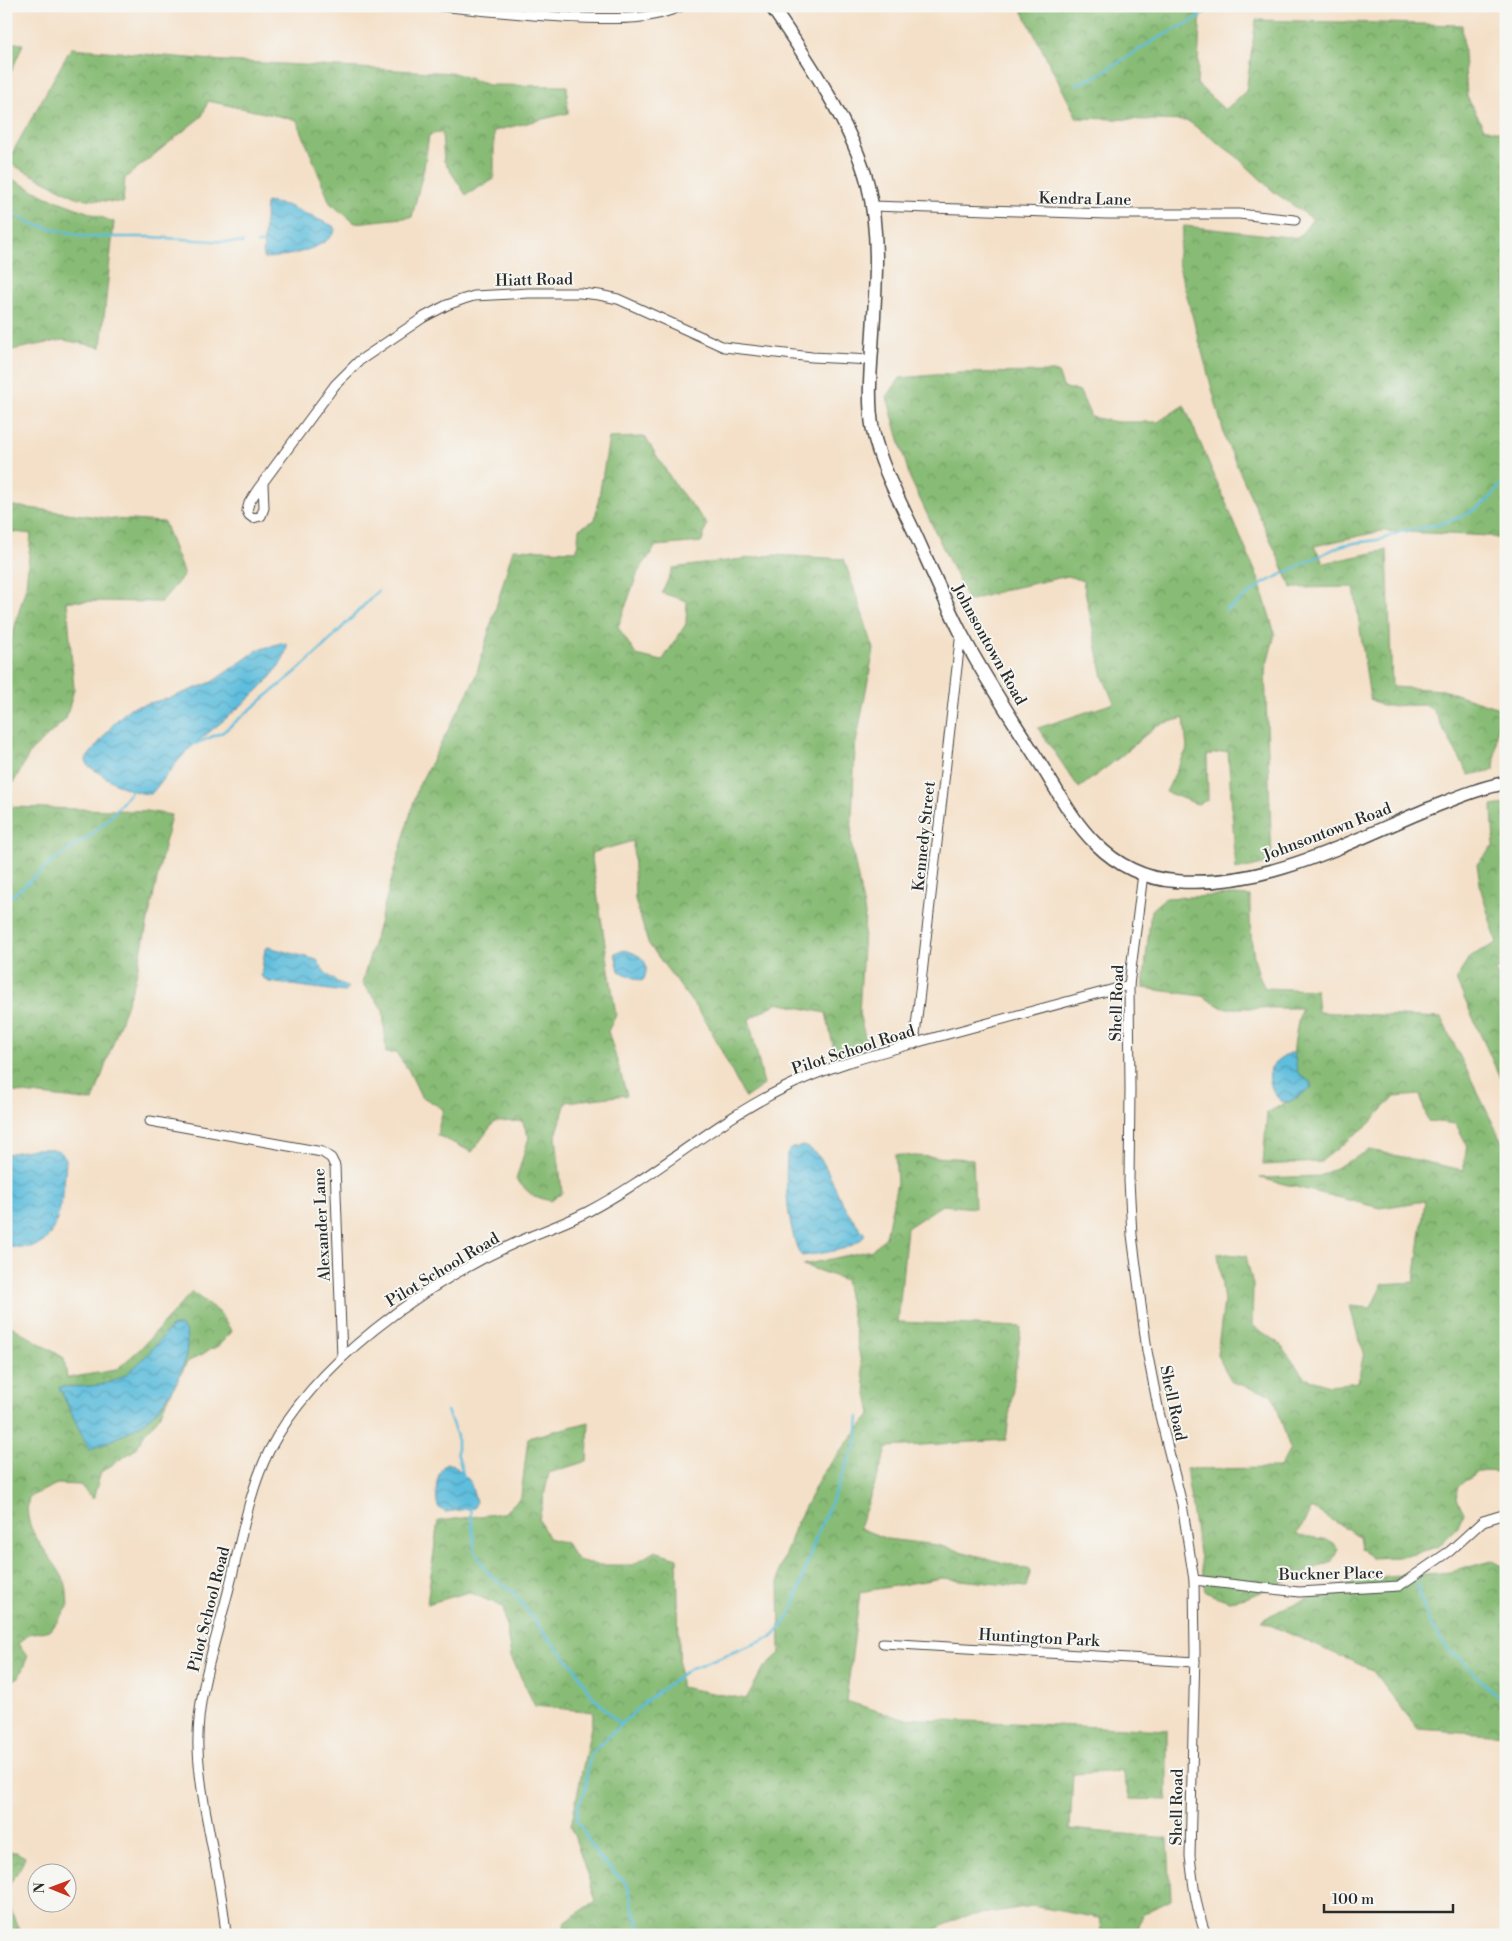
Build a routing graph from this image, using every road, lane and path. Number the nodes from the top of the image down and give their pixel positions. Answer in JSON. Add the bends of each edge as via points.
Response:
{"nodes":[{"id":1,"x":440,"y":6,"type":"edge"},
{"id":2,"x":682,"y":6,"type":"edge"},
{"id":3,"x":770,"y":6,"type":"edge"},
{"id":4,"x":873,"y":206,"type":"junction"},
{"id":5,"x":1296,"y":220,"type":"dead end"},
{"id":6,"x":871,"y":360,"type":"junction"},
{"id":7,"x":263,"y":482,"type":"dead end"},
{"id":8,"x":961,"y":632,"type":"junction"},
{"id":9,"x":1506,"y":783,"type":"edge"},
{"id":10,"x":1143,"y":874,"type":"junction"},
{"id":11,"x":1129,"y":985,"type":"junction"},
{"id":12,"x":914,"y":1044,"type":"junction"},
{"id":13,"x":150,"y":1121,"type":"dead end"},
{"id":14,"x":342,"y":1357,"type":"junction"},
{"id":15,"x":1506,"y":1514,"type":"edge"},
{"id":16,"x":1194,"y":1580,"type":"junction"},
{"id":17,"x":883,"y":1643,"type":"dead end"},
{"id":18,"x":1195,"y":1662,"type":"junction"},
{"id":19,"x":226,"y":1935,"type":"edge"},
{"id":20,"x":1206,"y":1935,"type":"edge"}],
"edges":[{"from":1,"to":2,"type":"street","via":[[550,17],[622,19],[651,17]]},
{"from":3,"to":4,"type":"street","name":"Johnsontown Road","via":[[798,46],[846,128],[862,164]]},
{"from":4,"to":5,"type":"street","name":"Kendra Lane","via":[[1107,214],[1239,214]]},
{"from":4,"to":6,"type":"street","name":"Johnsontown Road","via":[[876,271]]},
{"from":6,"to":7,"type":"street","name":"Hiatt Road","via":[[724,347],[618,299],[599,295],[529,293],[474,296],[424,317],[359,361],[336,385]]},
{"from":6,"to":8,"type":"street","name":"Johnsontown Road","via":[[871,413],[885,468]]},
{"from":8,"to":10,"type":"street","name":"Johnsontown Road","via":[[1070,811],[1093,842],[1118,862]]},
{"from":8,"to":12,"type":"street","name":"Kennedy Street"},
{"from":9,"to":10,"type":"street","name":"Johnsontown Road","via":[[1476,790],[1288,866],[1249,876],[1214,882],[1175,882]]},
{"from":10,"to":11,"type":"street","name":"Shell Road"},
{"from":11,"to":12,"type":"street","name":"Pilot School Road"},
{"from":11,"to":16,"type":"street","name":"Shell Road","via":[[1129,1181],[1134,1252],[1147,1350],[1182,1504]]},
{"from":12,"to":14,"type":"street","name":"Pilot School Road","via":[[785,1087],[749,1107],[619,1194],[509,1246],[420,1296]]},
{"from":13,"to":14,"type":"street","name":"Alexander Lane","via":[[322,1152],[331,1158],[335,1166]]},
{"from":14,"to":19,"type":"street","name":"Pilot School Road","via":[[293,1414],[266,1459],[255,1486],[202,1695],[198,1732],[200,1770]]},
{"from":15,"to":16,"type":"street","name":"Buckner Place","via":[[1483,1521],[1450,1550],[1399,1586],[1299,1592]]},
{"from":16,"to":18,"type":"street","name":"Shell Road"},
{"from":17,"to":18,"type":"street","name":"Huntington Park"},
{"from":18,"to":20,"type":"street","name":"Shell Road","via":[[1190,1856],[1200,1920]]}]}
